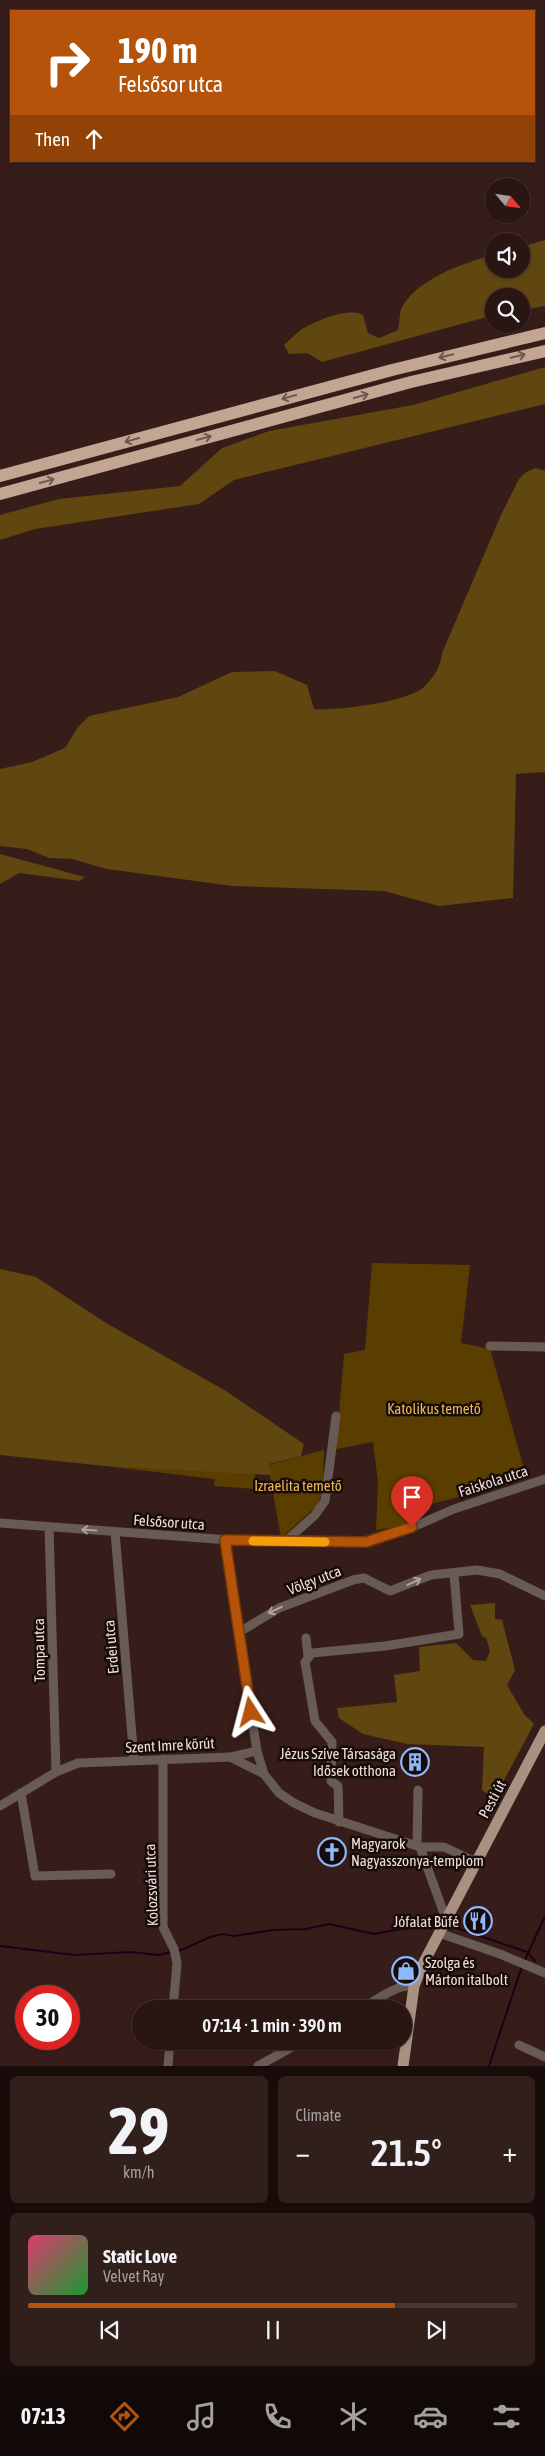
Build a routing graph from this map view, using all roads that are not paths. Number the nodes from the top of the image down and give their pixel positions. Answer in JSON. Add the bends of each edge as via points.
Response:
{"nodes":[{"id":1,"x":545,"y":333,"type":"edge"},
{"id":2,"x":545,"y":351,"type":"edge"},
{"id":3,"x":0,"y":476,"type":"edge"},
{"id":4,"x":0,"y":494,"type":"edge"},
{"id":5,"x":490,"y":1346,"type":"dead end"},
{"id":6,"x":545,"y":1348,"type":"edge"},
{"id":7,"x":336,"y":1416,"type":"dead end"},
{"id":8,"x":545,"y":1479,"type":"edge"},
{"id":9,"x":0,"y":1523,"type":"edge"},
{"id":10,"x":50,"y":1527,"type":"junction"},
{"id":11,"x":115,"y":1532,"type":"junction"},
{"id":12,"x":225,"y":1540,"type":"junction"},
{"id":13,"x":286,"y":1541,"type":"junction"},
{"id":14,"x":366,"y":1542,"type":"joint"},
{"id":15,"x":454,"y":1573,"type":"junction"},
{"id":16,"x":545,"y":1596,"type":"edge"},
{"id":17,"x":238,"y":1633,"type":"junction"},
{"id":18,"x":306,"y":1638,"type":"dead end"},
{"id":19,"x":308,"y":1656,"type":"junction"},
{"id":20,"x":545,"y":1731,"type":"edge"},
{"id":21,"x":257,"y":1751,"type":"junction"},
{"id":22,"x":230,"y":1757,"type":"junction"},
{"id":23,"x":163,"y":1759,"type":"junction"},
{"id":24,"x":134,"y":1760,"type":"junction"},
{"id":25,"x":56,"y":1772,"type":"junction"},
{"id":26,"x":264,"y":1774,"type":"junction"},
{"id":27,"x":418,"y":1790,"type":"dead end"},
{"id":28,"x":21,"y":1793,"type":"junction"},
{"id":29,"x":0,"y":1806,"type":"edge"},
{"id":30,"x":339,"y":1822,"type":"junction"},
{"id":31,"x":419,"y":1847,"type":"junction"},
{"id":32,"x":476,"y":1862,"type":"junction"},
{"id":33,"x":111,"y":1874,"type":"dead end"},
{"id":34,"x":460,"y":1893,"type":"junction"},
{"id":35,"x":438,"y":1898,"type":"junction"},
{"id":36,"x":446,"y":1919,"type":"junction"},
{"id":37,"x":439,"y":1934,"type":"junction"},
{"id":38,"x":545,"y":1973,"type":"edge"},
{"id":39,"x":414,"y":1986,"type":"junction"},
{"id":40,"x":173,"y":2000,"type":"edge"},
{"id":41,"x":377,"y":2000,"type":"edge"},
{"id":42,"x":518,"y":2045,"type":"dead end"},
{"id":43,"x":169,"y":2050,"type":"edge"},
{"id":44,"x":287,"y":2050,"type":"edge"},
{"id":45,"x":545,"y":2057,"type":"edge"},
{"id":46,"x":168,"y":2066,"type":"edge"},
{"id":47,"x":258,"y":2066,"type":"edge"},
{"id":48,"x":403,"y":2066,"type":"edge"}],
"edges":[{"from":1,"to":3,"type":"highway","one_way":true,"via":[[392,370]]},
{"from":4,"to":2,"type":"highway","one_way":true,"via":[[412,382]]},
{"from":5,"to":6,"type":"street"},
{"from":7,"to":13,"type":"street","via":[[325,1501],[315,1515]]},
{"from":8,"to":14,"type":"street","name":"Faiskola utca"},
{"from":9,"to":10,"type":"street","name":"Felsősor utca"},
{"from":11,"to":10,"type":"street","name":"Felsősor utca","one_way":true},
{"from":10,"to":25,"type":"street","name":"Tompa utca"},
{"from":11,"to":12,"type":"street","name":"Felsősor utca"},
{"from":11,"to":24,"type":"street","name":"Erdei utca"},
{"from":12,"to":13,"type":"street","name":"Felsősor utca"},
{"from":12,"to":17,"type":"street"},
{"from":13,"to":14,"type":"street","name":"Felsősor utca"},
{"from":15,"to":16,"type":"street","name":"Völgy utca","via":[[495,1572]]},
{"from":15,"to":17,"type":"street","name":"Völgy utca","via":[[431,1575],[390,1591],[364,1578],[353,1580],[279,1608]]},
{"from":15,"to":19,"type":"street","via":[[460,1634]]},
{"from":17,"to":21,"type":"street"},
{"from":18,"to":19,"type":"street"},
{"from":19,"to":30,"type":"street","via":[[305,1662],[315,1721],[332,1742],[332,1781],[338,1786]]},
{"from":20,"to":32,"type":"main road","name":"Pesti út"},
{"from":21,"to":22,"type":"street"},
{"from":21,"to":26,"type":"street"},
{"from":22,"to":23,"type":"street","name":"Szent Imre körút"},
{"from":22,"to":26,"type":"street","name":"Szent Imre körút"},
{"from":23,"to":24,"type":"street","name":"Szent Imre körút"},
{"from":23,"to":40,"type":"street","name":"Kolozsvári utca","via":[[164,1927],[175,1953]]},
{"from":24,"to":25,"type":"street","name":"Szent Imre körút","via":[[78,1763]]},
{"from":25,"to":28,"type":"street","name":"Szent Imre körút"},
{"from":26,"to":30,"type":"street","name":"Szent Imre körút","via":[[279,1793],[294,1803]]},
{"from":27,"to":31,"type":"street"},
{"from":28,"to":29,"type":"street","name":"Szent Imre körút"},
{"from":28,"to":33,"type":"street","via":[[35,1876]]},
{"from":30,"to":31,"type":"street","name":"Szent Imre körút"},
{"from":31,"to":32,"type":"street","name":"Szent Imre körút","via":[[444,1848]]},
{"from":31,"to":35,"type":"street"},
{"from":32,"to":34,"type":"main road","name":"Pesti út"},
{"from":34,"to":35,"type":"street","via":[[450,1903]]},
{"from":34,"to":36,"type":"main road","name":"Pesti út"},
{"from":35,"to":36,"type":"street"},
{"from":36,"to":37,"type":"main road","name":"Pesti út"},
{"from":37,"to":38,"type":"street"},
{"from":37,"to":39,"type":"main road","name":"Pesti út"},
{"from":39,"to":41,"type":"street","via":[[399,1988]]},
{"from":39,"to":48,"type":"main road","name":"Pesti út"},
{"from":42,"to":45,"type":"street"},
{"from":43,"to":46,"type":"street"},
{"from":44,"to":47,"type":"street"}]}
